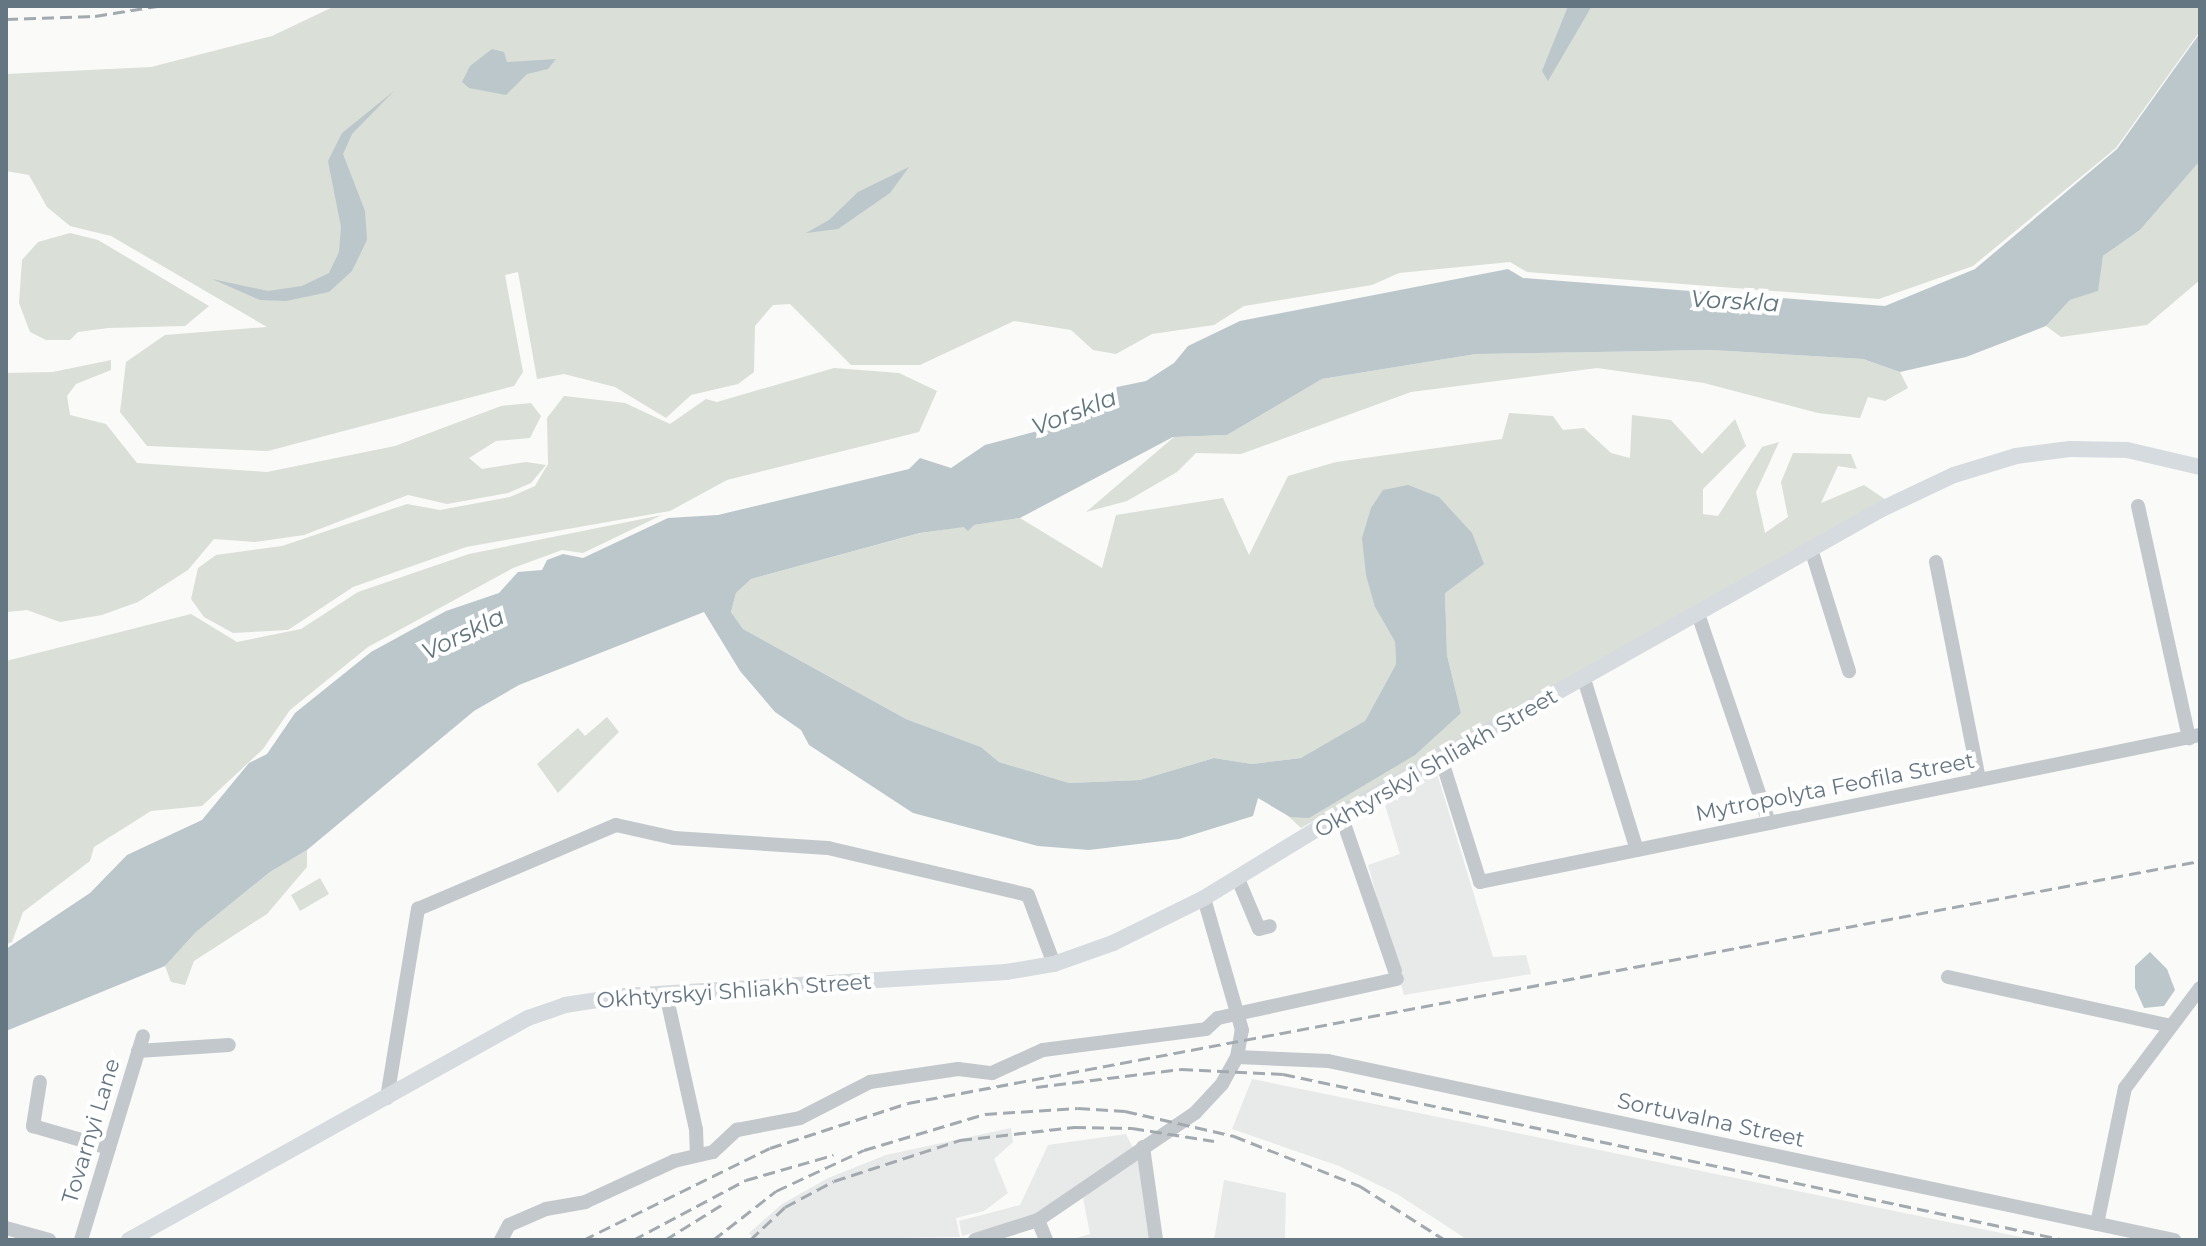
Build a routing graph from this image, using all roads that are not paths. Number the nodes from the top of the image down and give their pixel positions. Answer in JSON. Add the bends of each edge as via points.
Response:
{"nodes":[{"id":1,"x":2200,"y":467,"type":"edge"},
{"id":2,"x":2138,"y":506,"type":"dead end"},
{"id":3,"x":1811,"y":549,"type":"junction"},
{"id":4,"x":1936,"y":562,"type":"dead end"},
{"id":5,"x":1698,"y":614,"type":"junction"},
{"id":6,"x":1849,"y":671,"type":"dead end"},
{"id":7,"x":1584,"y":679,"type":"junction"},
{"id":8,"x":2194,"y":736,"type":"edge"},
{"id":9,"x":1441,"y":758,"type":"junction"},
{"id":10,"x":1979,"y":780,"type":"junction"},
{"id":11,"x":1341,"y":815,"type":"junction"},
{"id":12,"x":1769,"y":823,"type":"junction"},
{"id":13,"x":1637,"y":850,"type":"junction"},
{"id":14,"x":1238,"y":879,"type":"junction"},
{"id":15,"x":1204,"y":898,"type":"junction"},
{"id":16,"x":1270,"y":926,"type":"dead end"},
{"id":17,"x":1054,"y":964,"type":"junction"},
{"id":18,"x":1948,"y":977,"type":"dead end"},
{"id":19,"x":666,"y":994,"type":"junction"},
{"id":20,"x":2198,"y":995,"type":"edge"},
{"id":21,"x":1239,"y":1014,"type":"junction"},
{"id":22,"x":2171,"y":1026,"type":"junction"},
{"id":23,"x":143,"y":1036,"type":"dead end"},
{"id":24,"x":229,"y":1045,"type":"dead end"},
{"id":25,"x":138,"y":1051,"type":"junction"},
{"id":26,"x":1237,"y":1057,"type":"junction"},
{"id":27,"x":40,"y":1082,"type":"dead end"},
{"id":28,"x":387,"y":1098,"type":"junction"},
{"id":29,"x":1143,"y":1147,"type":"junction"},
{"id":30,"x":109,"y":1148,"type":"junction"},
{"id":31,"x":697,"y":1154,"type":"junction"},
{"id":32,"x":1038,"y":1220,"type":"junction"},
{"id":33,"x":2097,"y":1224,"type":"junction"},
{"id":34,"x":6,"y":1228,"type":"edge"},
{"id":35,"x":49,"y":1240,"type":"edge"},
{"id":36,"x":81,"y":1240,"type":"edge"},
{"id":37,"x":129,"y":1240,"type":"edge"},
{"id":38,"x":501,"y":1240,"type":"edge"},
{"id":39,"x":975,"y":1240,"type":"edge"},
{"id":40,"x":1046,"y":1240,"type":"edge"},
{"id":41,"x":1156,"y":1240,"type":"edge"},
{"id":42,"x":2174,"y":1240,"type":"edge"}],
"edges":[{"from":1,"to":3,"type":"main road","name":"Okhtyrskyi Shliakh Street","via":[[2127,450],[2070,449],[2016,456],[1954,475]]},
{"from":2,"to":8,"type":"street"},
{"from":3,"to":5,"type":"main road","name":"Okhtyrskyi Shliakh Street"},
{"from":3,"to":6,"type":"street"},
{"from":4,"to":10,"type":"street"},
{"from":5,"to":7,"type":"main road","name":"Okhtyrskyi Shliakh Street"},
{"from":5,"to":12,"type":"street"},
{"from":7,"to":9,"type":"main road","name":"Okhtyrskyi Shliakh Street"},
{"from":7,"to":13,"type":"street"},
{"from":8,"to":10,"type":"street","name":"Mytropolyta Feofila Street"},
{"from":9,"to":11,"type":"main road","name":"Okhtyrskyi Shliakh Street"},
{"from":9,"to":13,"type":"street","name":"Mytropolyta Feofila Street","via":[[1480,882]]},
{"from":10,"to":12,"type":"street","name":"Mytropolyta Feofila Street"},
{"from":11,"to":14,"type":"main road","name":"Okhtyrskyi Shliakh Street"},
{"from":11,"to":21,"type":"street","via":[[1396,975]]},
{"from":12,"to":13,"type":"street","name":"Mytropolyta Feofila Street"},
{"from":14,"to":15,"type":"main road","name":"Okhtyrskyi Shliakh Street"},
{"from":14,"to":16,"type":"street","via":[[1259,929]]},
{"from":15,"to":17,"type":"main road","name":"Okhtyrskyi Shliakh Street","via":[[1113,943]]},
{"from":15,"to":21,"type":"street"},
{"from":17,"to":19,"type":"main road","name":"Okhtyrskyi Shliakh Street","via":[[991,973]]},
{"from":17,"to":28,"type":"street","via":[[1028,895],[842,850],[674,838],[616,825],[418,909]]},
{"from":18,"to":22,"type":"street"},
{"from":19,"to":28,"type":"main road","name":"Okhtyrskyi Shliakh Street","via":[[565,1005],[528,1018]]},
{"from":19,"to":31,"type":"street"},
{"from":20,"to":22,"type":"street"},
{"from":21,"to":26,"type":"street"},
{"from":21,"to":31,"type":"street","via":[[1218,1018],[1206,1029],[1043,1050],[992,1073],[958,1069],[870,1082],[800,1118],[737,1130],[713,1152]]},
{"from":22,"to":33,"type":"street","via":[[2125,1088]]},
{"from":23,"to":25,"type":"street","name":"Tovarnyi Lane"},
{"from":24,"to":25,"type":"street"},
{"from":25,"to":30,"type":"street","name":"Tovarnyi Lane"},
{"from":26,"to":29,"type":"street","via":[[1209,1099]]},
{"from":26,"to":33,"type":"street","name":"Sortuvalna Street","via":[[1328,1061]]},
{"from":27,"to":30,"type":"street","via":[[33,1126]]},
{"from":28,"to":37,"type":"main road","name":"Okhtyrskyi Shliakh Street"},
{"from":29,"to":32,"type":"street"},
{"from":29,"to":41,"type":"street"},
{"from":30,"to":36,"type":"street","name":"Tovarnyi Lane"},
{"from":31,"to":38,"type":"street","via":[[585,1202],[509,1225]]},
{"from":32,"to":39,"type":"street"},
{"from":32,"to":40,"type":"street"},
{"from":33,"to":42,"type":"street","name":"Sortuvalna Street"},
{"from":34,"to":35,"type":"street"}]}
